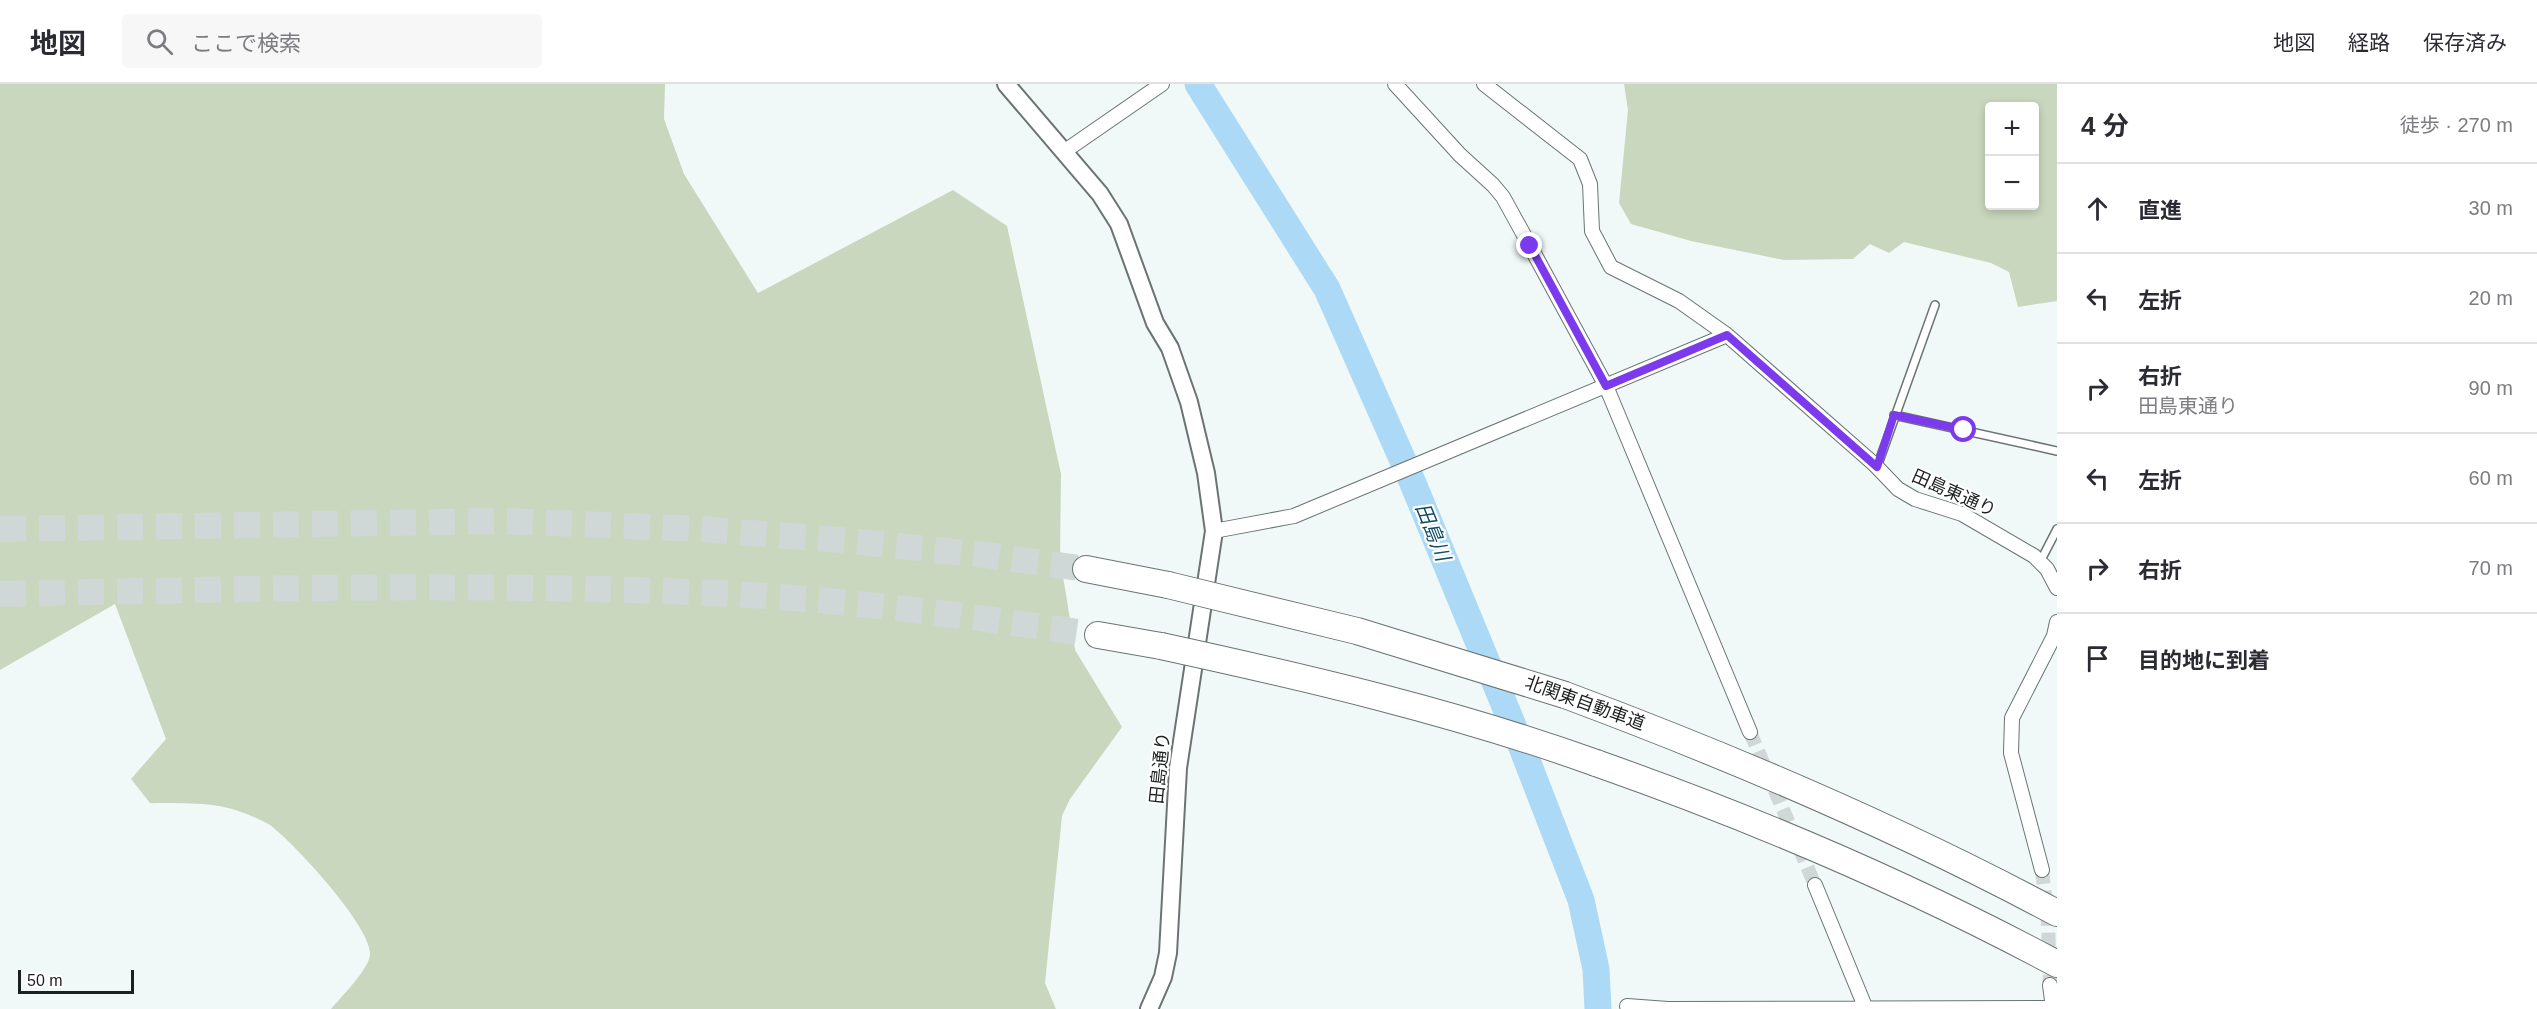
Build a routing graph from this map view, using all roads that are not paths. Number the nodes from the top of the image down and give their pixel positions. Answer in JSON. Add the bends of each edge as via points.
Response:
{"nodes":[{"id":1,"x":1006,"y":84,"type":"edge"},
{"id":2,"x":1162,"y":84,"type":"edge"},
{"id":3,"x":1395,"y":84,"type":"edge"},
{"id":4,"x":1484,"y":84,"type":"edge"},
{"id":5,"x":1065,"y":151,"type":"junction"},
{"id":6,"x":1935,"y":305,"type":"dead end"},
{"id":7,"x":1727,"y":335,"type":"junction"},
{"id":8,"x":1606,"y":386,"type":"junction"},
{"id":9,"x":1894,"y":415,"type":"junction"},
{"id":10,"x":2057,"y":451,"type":"edge"},
{"id":11,"x":1877,"y":467,"type":"junction"},
{"id":12,"x":2057,"y":529,"type":"edge"},
{"id":13,"x":1214,"y":531,"type":"junction"},
{"id":14,"x":2040,"y":562,"type":"junction"},
{"id":15,"x":1086,"y":569,"type":"tunnel mouth"},
{"id":16,"x":2057,"y":588,"type":"edge"},
{"id":17,"x":2057,"y":622,"type":"edge"},
{"id":18,"x":1098,"y":635,"type":"tunnel mouth"},
{"id":19,"x":1750,"y":732,"type":"tunnel mouth"},
{"id":20,"x":2042,"y":870,"type":"tunnel mouth"},
{"id":21,"x":1815,"y":885,"type":"tunnel mouth"},
{"id":22,"x":2057,"y":913,"type":"edge"},
{"id":23,"x":2054,"y":974,"type":"edge"},
{"id":24,"x":1628,"y":1006,"type":"dead end"},
{"id":25,"x":1149,"y":1009,"type":"edge"},
{"id":26,"x":1668,"y":1009,"type":"edge"},
{"id":27,"x":1713,"y":1009,"type":"edge"},
{"id":28,"x":1866,"y":1009,"type":"edge"},
{"id":29,"x":2053,"y":1009,"type":"edge"}],
"edges":[{"from":1,"to":5,"type":"street","name":"田島通り"},
{"from":2,"to":5,"type":"street"},
{"from":3,"to":8,"type":"street","via":[[1503,197]]},
{"from":4,"to":7,"type":"street","name":"田島東通り","via":[[1580,159],[1590,184],[1592,231],[1611,267],[1679,301]]},
{"from":5,"to":13,"type":"street","name":"田島通り","via":[[1119,224],[1155,323],[1170,348],[1189,402],[1206,473]]},
{"from":6,"to":9,"type":"lane"},
{"from":7,"to":8,"type":"street"},
{"from":7,"to":11,"type":"street","name":"田島東通り"},
{"from":8,"to":13,"type":"street","via":[[1294,516]]},
{"from":8,"to":19,"type":"street"},
{"from":9,"to":10,"type":"lane"},
{"from":9,"to":11,"type":"lane"},
{"from":11,"to":14,"type":"street","name":"田島東通り","via":[[1898,489],[1915,499],[1962,514]]},
{"from":12,"to":14,"type":"lane"},
{"from":13,"to":25,"type":"street","name":"田島通り","via":[[1178,768],[1167,952],[1163,977]]},
{"from":14,"to":16,"type":"street","name":"田島東通り"},
{"from":15,"to":22,"type":"highway","name":"北関東自動車道","bridge":true,"via":[[1357,631],[1565,695],[1789,783],[1906,836]]},
{"from":17,"to":20,"type":"street","via":[[2054,636],[2012,718],[2010,737]]},
{"from":18,"to":23,"type":"highway","bridge":true,"via":[[1353,690],[1596,763],[1723,809],[1896,882],[1977,921]]},
{"from":21,"to":28,"type":"street"},
{"from":23,"to":29,"type":"street"},
{"from":24,"to":26,"type":"street"},
{"from":26,"to":27,"type":"street"},
{"from":27,"to":28,"type":"street"},
{"from":28,"to":29,"type":"street"}]}
